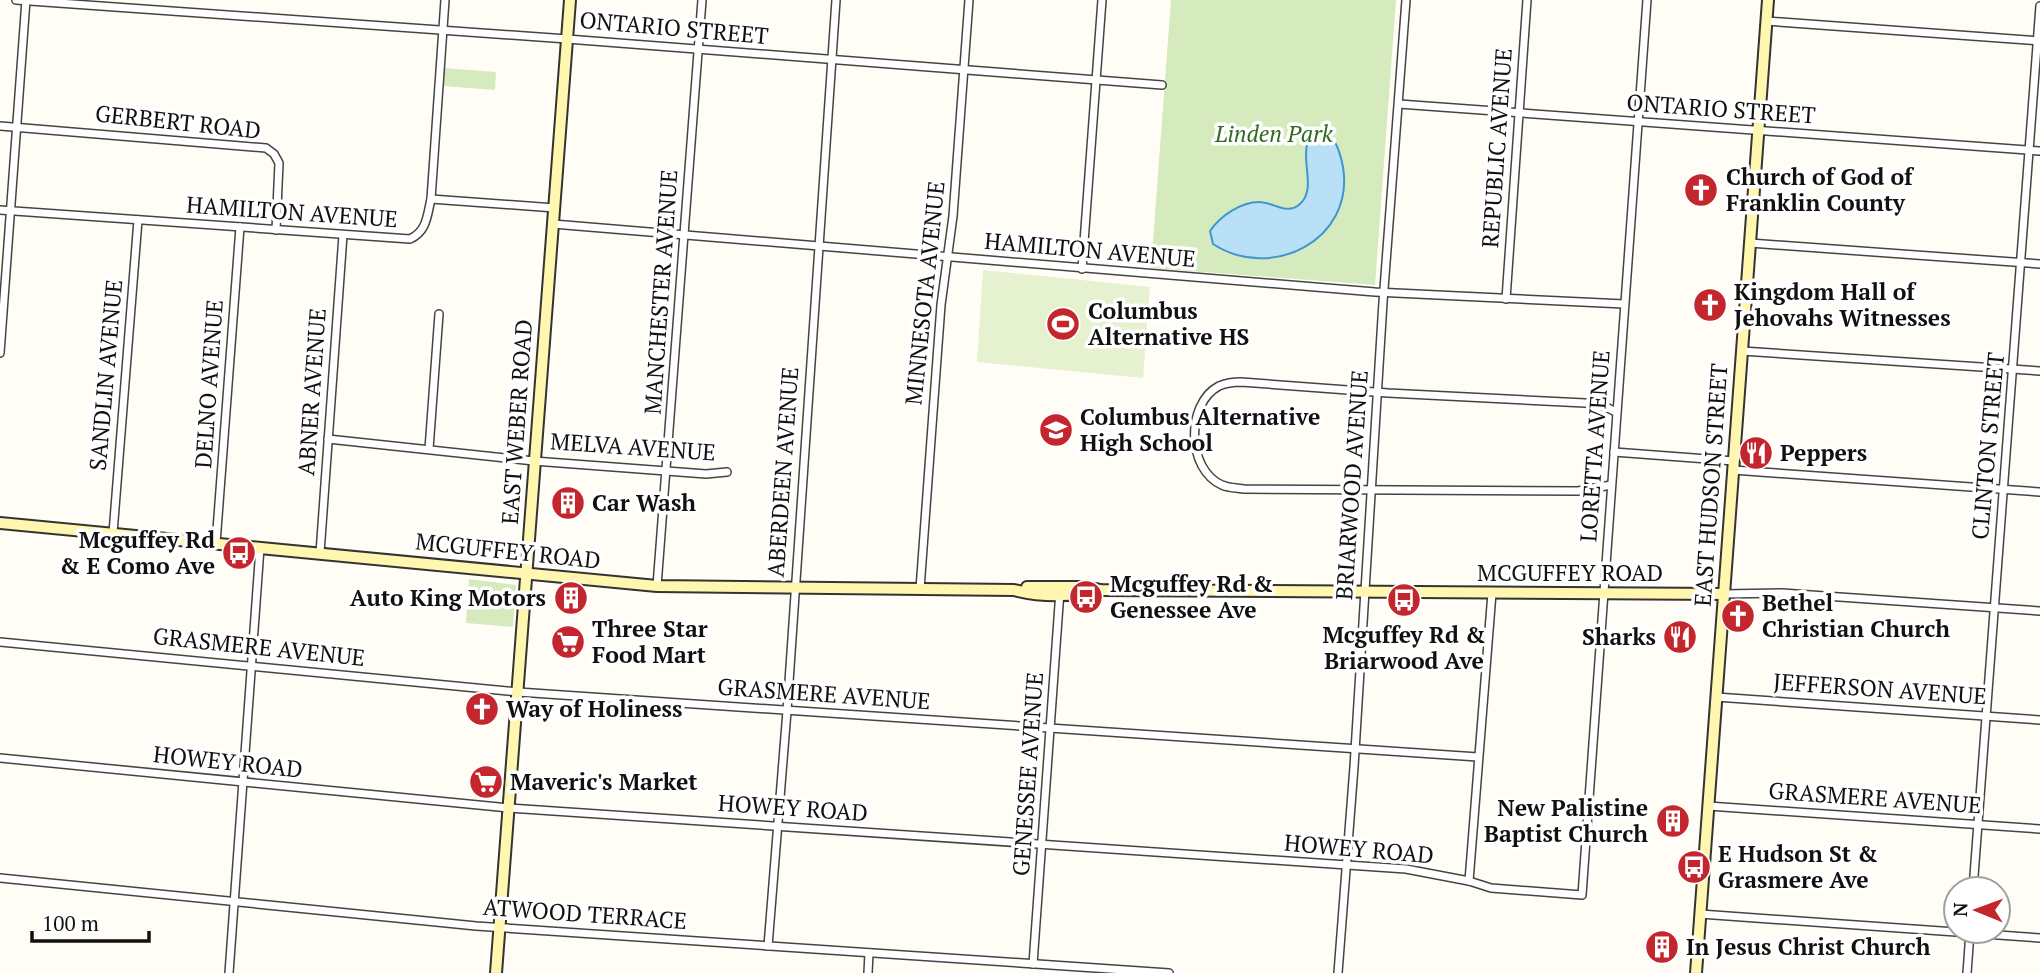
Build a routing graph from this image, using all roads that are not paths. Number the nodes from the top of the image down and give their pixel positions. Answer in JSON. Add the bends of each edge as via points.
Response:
{"nodes":[{"id":1,"x":16,"y":0,"type":"edge"},
{"id":2,"x":26,"y":0,"type":"edge"},
{"id":3,"x":445,"y":0,"type":"edge"},
{"id":4,"x":570,"y":0,"type":"edge"},
{"id":5,"x":702,"y":0,"type":"edge"},
{"id":6,"x":836,"y":0,"type":"edge"},
{"id":7,"x":969,"y":0,"type":"edge"},
{"id":8,"x":1102,"y":0,"type":"edge"},
{"id":9,"x":1406,"y":0,"type":"edge"},
{"id":10,"x":1527,"y":0,"type":"edge"},
{"id":11,"x":1647,"y":0,"type":"edge"},
{"id":12,"x":1768,"y":0,"type":"edge"},
{"id":13,"x":2040,"y":6,"type":"edge"},
{"id":14,"x":1766,"y":21,"type":"junction"},
{"id":15,"x":442,"y":30,"type":"junction"},
{"id":16,"x":567,"y":39,"type":"junction"},
{"id":17,"x":2039,"y":41,"type":"edge"},
{"id":18,"x":699,"y":49,"type":"junction"},
{"id":19,"x":831,"y":60,"type":"junction"},
{"id":20,"x":964,"y":71,"type":"junction"},
{"id":21,"x":1096,"y":81,"type":"junction"},
{"id":22,"x":1162,"y":85,"type":"dead end"},
{"id":23,"x":1399,"y":104,"type":"junction"},
{"id":24,"x":1519,"y":114,"type":"junction"},
{"id":25,"x":1638,"y":122,"type":"junction"},
{"id":26,"x":0,"y":126,"type":"edge"},
{"id":27,"x":17,"y":128,"type":"junction"},
{"id":28,"x":1758,"y":131,"type":"junction"},
{"id":29,"x":2029,"y":150,"type":"junction"},
{"id":30,"x":2040,"y":151,"type":"edge"},
{"id":31,"x":430,"y":199,"type":"junction"},
{"id":32,"x":555,"y":208,"type":"junction"},
{"id":33,"x":0,"y":210,"type":"edge"},
{"id":34,"x":11,"y":210,"type":"junction"},
{"id":35,"x":138,"y":220,"type":"junction"},
{"id":36,"x":553,"y":224,"type":"junction"},
{"id":37,"x":240,"y":228,"type":"junction"},
{"id":38,"x":275,"y":230,"type":"junction"},
{"id":39,"x":343,"y":235,"type":"junction"},
{"id":40,"x":685,"y":235,"type":"junction"},
{"id":41,"x":1750,"y":243,"type":"junction"},
{"id":42,"x":817,"y":246,"type":"junction"},
{"id":43,"x":948,"y":257,"type":"junction"},
{"id":44,"x":2021,"y":263,"type":"junction"},
{"id":45,"x":2040,"y":264,"type":"edge"},
{"id":46,"x":1082,"y":269,"type":"junction"},
{"id":47,"x":1383,"y":293,"type":"junction"},
{"id":48,"x":1506,"y":299,"type":"junction"},
{"id":49,"x":1624,"y":304,"type":"junction"},
{"id":50,"x":2,"y":310,"type":"edge"},
{"id":51,"x":439,"y":314,"type":"dead end"},
{"id":52,"x":1742,"y":351,"type":"junction"},
{"id":53,"x":0,"y":353,"type":"edge"},
{"id":54,"x":2014,"y":370,"type":"junction"},
{"id":55,"x":2040,"y":371,"type":"edge"},
{"id":56,"x":1377,"y":392,"type":"junction"},
{"id":57,"x":1616,"y":412,"type":"junction"},
{"id":58,"x":328,"y":439,"type":"junction"},
{"id":59,"x":429,"y":449,"type":"junction"},
{"id":60,"x":1614,"y":452,"type":"junction"},
{"id":61,"x":536,"y":460,"type":"junction"},
{"id":62,"x":1734,"y":465,"type":"junction"},
{"id":63,"x":667,"y":471,"type":"junction"},
{"id":64,"x":727,"y":472,"type":"dead end"},
{"id":65,"x":1611,"y":485,"type":"junction"},
{"id":66,"x":1372,"y":489,"type":"junction"},
{"id":67,"x":2004,"y":489,"type":"junction"},
{"id":68,"x":2040,"y":492,"type":"edge"},
{"id":69,"x":0,"y":523,"type":"edge"},
{"id":70,"x":113,"y":533,"type":"junction"},
{"id":71,"x":216,"y":543,"type":"junction"},
{"id":72,"x":260,"y":548,"type":"junction"},
{"id":73,"x":320,"y":553,"type":"junction"},
{"id":74,"x":527,"y":574,"type":"junction"},
{"id":75,"x":657,"y":586,"type":"junction"},
{"id":76,"x":795,"y":588,"type":"junction"},
{"id":77,"x":920,"y":589,"type":"junction"},
{"id":78,"x":1060,"y":590,"type":"junction"},
{"id":79,"x":1365,"y":592,"type":"junction"},
{"id":80,"x":1492,"y":593,"type":"junction"},
{"id":81,"x":1604,"y":594,"type":"junction"},
{"id":82,"x":1724,"y":594,"type":"junction"},
{"id":83,"x":1995,"y":607,"type":"junction"},
{"id":84,"x":2040,"y":611,"type":"edge"},
{"id":85,"x":0,"y":642,"type":"edge"},
{"id":86,"x":252,"y":666,"type":"junction"},
{"id":87,"x":518,"y":692,"type":"junction"},
{"id":88,"x":1716,"y":697,"type":"junction"},
{"id":89,"x":787,"y":710,"type":"junction"},
{"id":90,"x":1986,"y":716,"type":"junction"},
{"id":91,"x":2040,"y":720,"type":"edge"},
{"id":92,"x":1051,"y":728,"type":"junction"},
{"id":93,"x":1354,"y":749,"type":"junction"},
{"id":94,"x":1478,"y":757,"type":"junction"},
{"id":95,"x":0,"y":758,"type":"edge"},
{"id":96,"x":242,"y":783,"type":"junction"},
{"id":97,"x":1708,"y":806,"type":"junction"},
{"id":98,"x":509,"y":808,"type":"junction"},
{"id":99,"x":1978,"y":824,"type":"junction"},
{"id":100,"x":778,"y":827,"type":"junction"},
{"id":101,"x":2040,"y":829,"type":"edge"},
{"id":102,"x":1043,"y":845,"type":"junction"},
{"id":103,"x":1346,"y":865,"type":"junction"},
{"id":104,"x":1974,"y":875,"type":"edge"},
{"id":105,"x":0,"y":878,"type":"edge"},
{"id":106,"x":1469,"y":881,"type":"junction"},
{"id":107,"x":1582,"y":895,"type":"joint"},
{"id":108,"x":233,"y":901,"type":"junction"},
{"id":109,"x":1700,"y":914,"type":"junction"},
{"id":110,"x":500,"y":927,"type":"junction"},
{"id":111,"x":1942,"y":930,"type":"edge"},
{"id":112,"x":2012,"y":936,"type":"edge"},
{"id":113,"x":2040,"y":939,"type":"edge"},
{"id":114,"x":1969,"y":945,"type":"edge"},
{"id":115,"x":768,"y":946,"type":"junction"},
{"id":116,"x":869,"y":953,"type":"junction"},
{"id":117,"x":1033,"y":964,"type":"junction"},
{"id":118,"x":229,"y":973,"type":"edge"},
{"id":119,"x":496,"y":973,"type":"edge"},
{"id":120,"x":868,"y":973,"type":"edge"},
{"id":121,"x":1169,"y":973,"type":"edge"},
{"id":122,"x":1338,"y":973,"type":"edge"},
{"id":123,"x":1696,"y":973,"type":"edge"},
{"id":124,"x":1967,"y":973,"type":"edge"}],
"edges":[{"from":1,"to":2,"type":"street","name":"ONTARIO STREET"},
{"from":2,"to":15,"type":"street","name":"ONTARIO STREET"},
{"from":2,"to":27,"type":"street"},
{"from":3,"to":15,"type":"street"},
{"from":4,"to":16,"type":"street","name":"EAST WEBER ROAD"},
{"from":5,"to":18,"type":"street","name":"MANCHESTER AVENUE"},
{"from":6,"to":19,"type":"street","name":"ABERDEEN AVENUE"},
{"from":7,"to":20,"type":"street","name":"MINNESOTA AVENUE"},
{"from":8,"to":21,"type":"street"},
{"from":9,"to":23,"type":"street","name":"BRIARWOOD AVENUE"},
{"from":10,"to":24,"type":"street","name":"REPUBLIC AVENUE"},
{"from":11,"to":25,"type":"street","name":"LORETTA AVENUE"},
{"from":12,"to":14,"type":"street","name":"EAST HUDSON STREET"},
{"from":13,"to":17,"type":"street","name":"CLINTON STREET"},
{"from":14,"to":17,"type":"street"},
{"from":14,"to":28,"type":"street","name":"EAST HUDSON STREET"},
{"from":15,"to":16,"type":"street","name":"ONTARIO STREET"},
{"from":15,"to":31,"type":"street"},
{"from":16,"to":18,"type":"street","name":"ONTARIO STREET"},
{"from":16,"to":32,"type":"street","name":"EAST WEBER ROAD"},
{"from":17,"to":29,"type":"street","name":"CLINTON STREET"},
{"from":18,"to":19,"type":"street","name":"ONTARIO STREET"},
{"from":18,"to":40,"type":"street","name":"MANCHESTER AVENUE"},
{"from":19,"to":20,"type":"street","name":"ONTARIO STREET"},
{"from":19,"to":42,"type":"street","name":"ABERDEEN AVENUE"},
{"from":20,"to":21,"type":"street","name":"ONTARIO STREET"},
{"from":20,"to":43,"type":"street","name":"MINNESOTA AVENUE"},
{"from":21,"to":22,"type":"street","name":"ONTARIO STREET"},
{"from":21,"to":46,"type":"street"},
{"from":23,"to":24,"type":"street","name":"ONTARIO STREET"},
{"from":23,"to":47,"type":"street","name":"BRIARWOOD AVENUE"},
{"from":24,"to":25,"type":"street","name":"ONTARIO STREET"},
{"from":24,"to":48,"type":"street","name":"REPUBLIC AVENUE"},
{"from":25,"to":28,"type":"street","name":"ONTARIO STREET"},
{"from":25,"to":49,"type":"street","name":"LORETTA AVENUE"},
{"from":26,"to":27,"type":"street","name":"GERBERT ROAD"},
{"from":27,"to":34,"type":"street"},
{"from":27,"to":38,"type":"street","name":"GERBERT ROAD","via":[[266,148],[279,163]]},
{"from":28,"to":29,"type":"street","name":"ONTARIO STREET"},
{"from":28,"to":41,"type":"street","name":"EAST HUDSON STREET"},
{"from":29,"to":30,"type":"street","name":"ONTARIO STREET"},
{"from":29,"to":44,"type":"street","name":"CLINTON STREET"},
{"from":31,"to":32,"type":"street","name":"HAMILTON AVENUE"},
{"from":31,"to":39,"type":"street","name":"HAMILTON AVENUE","via":[[424,228],[410,239]]},
{"from":32,"to":36,"type":"street","name":"EAST WEBER ROAD"},
{"from":33,"to":34,"type":"street","name":"HAMILTON AVENUE"},
{"from":34,"to":35,"type":"street","name":"HAMILTON AVENUE"},
{"from":34,"to":50,"type":"street"},
{"from":35,"to":37,"type":"street","name":"HAMILTON AVENUE"},
{"from":35,"to":70,"type":"street","name":"SANDLIN AVENUE"},
{"from":36,"to":40,"type":"street","name":"HAMILTON AVENUE"},
{"from":36,"to":61,"type":"street","name":"EAST WEBER ROAD"},
{"from":37,"to":38,"type":"street","name":"HAMILTON AVENUE"},
{"from":37,"to":71,"type":"street","name":"DELNO AVENUE"},
{"from":38,"to":39,"type":"street","name":"HAMILTON AVENUE"},
{"from":39,"to":58,"type":"street","name":"ABNER AVENUE"},
{"from":40,"to":42,"type":"street","name":"HAMILTON AVENUE"},
{"from":40,"to":63,"type":"street","name":"MANCHESTER AVENUE"},
{"from":41,"to":44,"type":"street"},
{"from":41,"to":52,"type":"street","name":"EAST HUDSON STREET"},
{"from":42,"to":43,"type":"street","name":"HAMILTON AVENUE"},
{"from":42,"to":76,"type":"street","name":"ABERDEEN AVENUE"},
{"from":43,"to":46,"type":"street","name":"HAMILTON AVENUE"},
{"from":43,"to":77,"type":"street","name":"MINNESOTA AVENUE"},
{"from":44,"to":45,"type":"street"},
{"from":44,"to":54,"type":"street","name":"CLINTON STREET"},
{"from":46,"to":47,"type":"street","name":"HAMILTON AVENUE"},
{"from":47,"to":48,"type":"street","name":"HAMILTON AVENUE"},
{"from":47,"to":56,"type":"street","name":"BRIARWOOD AVENUE"},
{"from":48,"to":49,"type":"street","name":"HAMILTON AVENUE"},
{"from":49,"to":57,"type":"street","name":"LORETTA AVENUE"},
{"from":50,"to":53,"type":"street"},
{"from":51,"to":59,"type":"street"},
{"from":52,"to":54,"type":"street"},
{"from":52,"to":62,"type":"street","name":"EAST HUDSON STREET"},
{"from":54,"to":55,"type":"street"},
{"from":54,"to":67,"type":"street","name":"CLINTON STREET"},
{"from":56,"to":57,"type":"street","via":[[1586,403]]},
{"from":56,"to":66,"type":"street","name":"BRIARWOOD AVENUE"},
{"from":56,"to":66,"type":"street","via":[[1241,382],[1220,386],[1205,400],[1195,433],[1196,453],[1205,471],[1222,485]]},
{"from":57,"to":60,"type":"street","name":"LORETTA AVENUE"},
{"from":58,"to":59,"type":"street","name":"MELVA AVENUE"},
{"from":58,"to":73,"type":"street","name":"ABNER AVENUE"},
{"from":59,"to":61,"type":"street","name":"MELVA AVENUE"},
{"from":60,"to":62,"type":"street"},
{"from":60,"to":65,"type":"street","name":"LORETTA AVENUE"},
{"from":61,"to":63,"type":"street","name":"MELVA AVENUE"},
{"from":61,"to":74,"type":"street","name":"EAST WEBER ROAD"},
{"from":62,"to":67,"type":"street"},
{"from":62,"to":82,"type":"street","name":"EAST HUDSON STREET"},
{"from":63,"to":64,"type":"street","name":"MELVA AVENUE"},
{"from":63,"to":75,"type":"street","name":"MANCHESTER AVENUE"},
{"from":65,"to":66,"type":"street","via":[[1577,491]]},
{"from":65,"to":81,"type":"street","name":"LORETTA AVENUE"},
{"from":66,"to":79,"type":"street","name":"BRIARWOOD AVENUE"},
{"from":67,"to":68,"type":"street"},
{"from":67,"to":83,"type":"street","name":"CLINTON STREET"},
{"from":69,"to":70,"type":"street","name":"MCGUFFEY ROAD"},
{"from":70,"to":71,"type":"street","name":"MCGUFFEY ROAD"},
{"from":71,"to":72,"type":"street","name":"MCGUFFEY ROAD"},
{"from":72,"to":73,"type":"street","name":"MCGUFFEY ROAD"},
{"from":72,"to":86,"type":"street"},
{"from":73,"to":74,"type":"street","name":"MCGUFFEY ROAD"},
{"from":74,"to":75,"type":"street","name":"MCGUFFEY ROAD"},
{"from":74,"to":87,"type":"street","name":"EAST WEBER ROAD"},
{"from":75,"to":76,"type":"street","name":"MCGUFFEY ROAD"},
{"from":76,"to":77,"type":"street","name":"MCGUFFEY ROAD"},
{"from":76,"to":89,"type":"street","name":"ABERDEEN AVENUE"},
{"from":77,"to":78,"type":"street","name":"MCGUFFEY ROAD"},
{"from":78,"to":79,"type":"street","name":"MCGUFFEY ROAD","via":[[1084,594],[1100,590]]},
{"from":78,"to":92,"type":"street","name":"GENESSEE AVENUE"},
{"from":79,"to":80,"type":"street","name":"MCGUFFEY ROAD"},
{"from":79,"to":93,"type":"street","name":"BRIARWOOD AVENUE"},
{"from":80,"to":81,"type":"street","name":"MCGUFFEY ROAD"},
{"from":80,"to":94,"type":"street"},
{"from":81,"to":82,"type":"street","name":"MCGUFFEY ROAD"},
{"from":81,"to":107,"type":"street","name":"LORETTA AVENUE"},
{"from":82,"to":83,"type":"street","name":"MCGUFFEY ROAD","via":[[1782,593]]},
{"from":82,"to":88,"type":"street","name":"EAST HUDSON STREET"},
{"from":83,"to":84,"type":"street","name":"MCGUFFEY ROAD"},
{"from":83,"to":90,"type":"street","name":"CLINTON STREET"},
{"from":85,"to":86,"type":"street","name":"GRASMERE AVENUE"},
{"from":86,"to":87,"type":"street","name":"GRASMERE AVENUE"},
{"from":86,"to":96,"type":"street"},
{"from":87,"to":89,"type":"street","name":"GRASMERE AVENUE"},
{"from":87,"to":98,"type":"street","name":"EAST WEBER ROAD"},
{"from":88,"to":90,"type":"street","name":"JEFFERSON AVENUE"},
{"from":88,"to":97,"type":"street","name":"EAST HUDSON STREET"},
{"from":89,"to":92,"type":"street","name":"GRASMERE AVENUE"},
{"from":89,"to":100,"type":"street","name":"ABERDEEN AVENUE"},
{"from":90,"to":91,"type":"street","name":"JEFFERSON AVENUE"},
{"from":90,"to":99,"type":"street","name":"CLINTON STREET"},
{"from":92,"to":93,"type":"street","name":"GRASMERE AVENUE"},
{"from":92,"to":102,"type":"street","name":"GENESSEE AVENUE"},
{"from":93,"to":94,"type":"street","name":"GRASMERE AVENUE"},
{"from":93,"to":103,"type":"street","name":"BRIARWOOD AVENUE"},
{"from":94,"to":106,"type":"street"},
{"from":95,"to":96,"type":"street","name":"HOWEY ROAD"},
{"from":96,"to":98,"type":"street","name":"HOWEY ROAD"},
{"from":96,"to":108,"type":"street"},
{"from":97,"to":99,"type":"street","name":"GRASMERE AVENUE"},
{"from":97,"to":109,"type":"street","name":"EAST HUDSON STREET"},
{"from":98,"to":100,"type":"street","name":"HOWEY ROAD"},
{"from":98,"to":110,"type":"street","name":"EAST WEBER ROAD"},
{"from":99,"to":101,"type":"street","name":"GRASMERE AVENUE"},
{"from":99,"to":104,"type":"street","name":"CLINTON STREET"},
{"from":100,"to":102,"type":"street","name":"HOWEY ROAD"},
{"from":100,"to":115,"type":"street","name":"ABERDEEN AVENUE"},
{"from":102,"to":103,"type":"street","name":"HOWEY ROAD"},
{"from":102,"to":117,"type":"street","name":"GENESSEE AVENUE"},
{"from":103,"to":106,"type":"street","name":"HOWEY ROAD","via":[[1406,869]]},
{"from":103,"to":122,"type":"street","name":"BRIARWOOD AVENUE"},
{"from":105,"to":108,"type":"street","name":"ATWOOD TERRACE"},
{"from":106,"to":107,"type":"street","name":"HOWEY ROAD","via":[[1491,888]]},
{"from":108,"to":110,"type":"street","name":"ATWOOD TERRACE"},
{"from":108,"to":118,"type":"street"},
{"from":109,"to":111,"type":"street"},
{"from":109,"to":123,"type":"street","name":"EAST HUDSON STREET"},
{"from":110,"to":115,"type":"street","name":"ATWOOD TERRACE"},
{"from":110,"to":119,"type":"street","name":"EAST WEBER ROAD"},
{"from":112,"to":113,"type":"street"},
{"from":114,"to":124,"type":"street"},
{"from":115,"to":116,"type":"street","name":"ATWOOD TERRACE"},
{"from":116,"to":117,"type":"street","name":"ATWOOD TERRACE"},
{"from":116,"to":120,"type":"street"},
{"from":117,"to":121,"type":"street","name":"ATWOOD TERRACE"}]}
